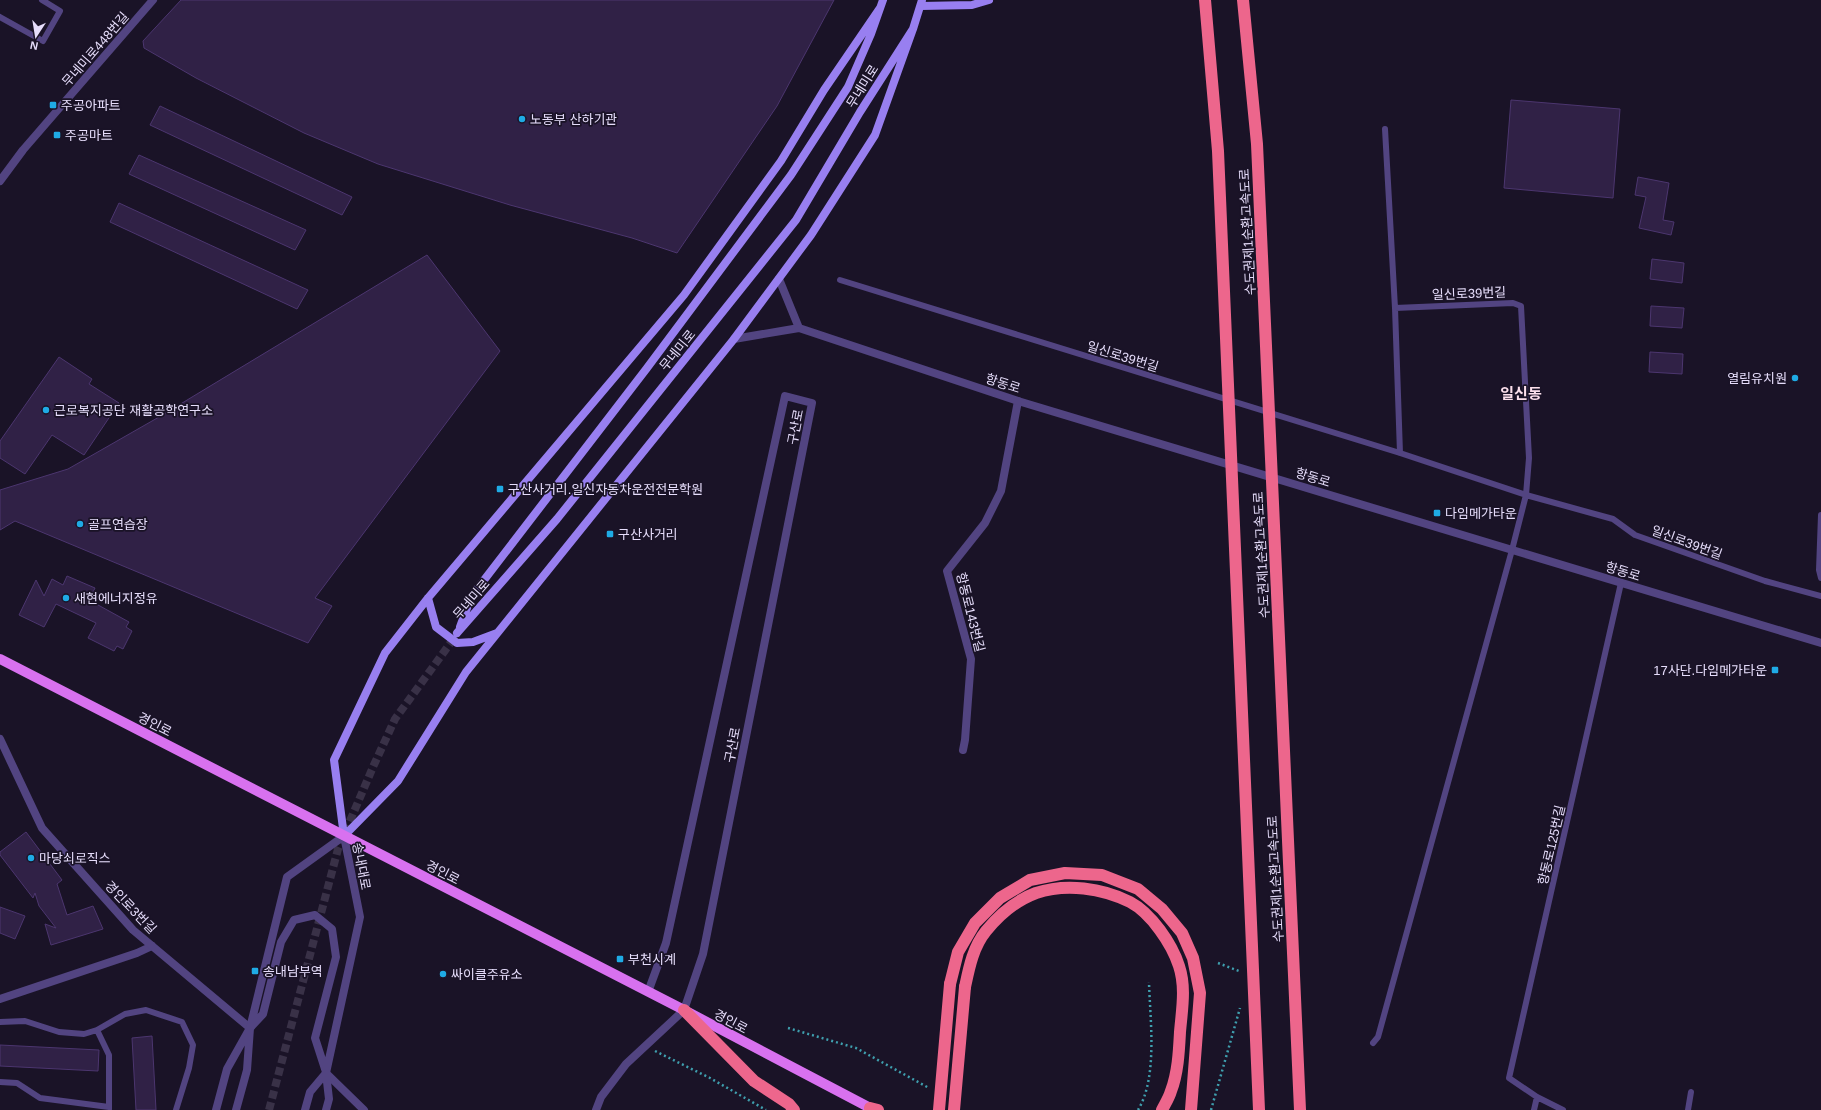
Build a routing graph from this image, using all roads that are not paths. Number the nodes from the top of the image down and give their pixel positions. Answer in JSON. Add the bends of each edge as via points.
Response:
{"nodes":[{"id":1,"x":42,"y":0,"type":"edge"},
{"id":2,"x":153,"y":0,"type":"edge"},
{"id":3,"x":989,"y":0,"type":"edge"},
{"id":4,"x":1204,"y":0,"type":"edge"},
{"id":5,"x":1243,"y":0,"type":"edge"},
{"id":6,"x":921,"y":3,"type":"edge"},
{"id":7,"x":882,"y":4,"type":"edge"},
{"id":8,"x":0,"y":17,"type":"edge"},
{"id":9,"x":913,"y":29,"type":"junction"},
{"id":10,"x":1384,"y":129,"type":"dead end"},
{"id":11,"x":0,"y":181,"type":"edge"},
{"id":12,"x":779,"y":279,"type":"junction"},
{"id":13,"x":840,"y":280,"type":"dead end"},
{"id":14,"x":1395,"y":308,"type":"junction"},
{"id":15,"x":799,"y":328,"type":"junction"},
{"id":16,"x":734,"y":340,"type":"junction"},
{"id":17,"x":1018,"y":401,"type":"junction"},
{"id":18,"x":1400,"y":453,"type":"junction"},
{"id":19,"x":1526,"y":495,"type":"junction"},
{"id":20,"x":1821,"y":515,"type":"edge"},
{"id":21,"x":1512,"y":550,"type":"junction"},
{"id":22,"x":1821,"y":578,"type":"edge"},
{"id":23,"x":1621,"y":584,"type":"junction"},
{"id":24,"x":1821,"y":596,"type":"edge"},
{"id":25,"x":428,"y":598,"type":"junction"},
{"id":26,"x":499,"y":632,"type":"junction"},
{"id":27,"x":1821,"y":643,"type":"edge"},
{"id":28,"x":0,"y":659,"type":"edge"},
{"id":29,"x":0,"y":739,"type":"edge"},
{"id":30,"x":963,"y":750,"type":"dead end"},
{"id":31,"x":344,"y":836,"type":"junction"},
{"id":32,"x":152,"y":946,"type":"junction"},
{"id":33,"x":648,"y":992,"type":"junction"},
{"id":34,"x":0,"y":999,"type":"edge"},
{"id":35,"x":684,"y":1010,"type":"junction"},
{"id":36,"x":0,"y":1022,"type":"edge"},
{"id":37,"x":250,"y":1028,"type":"junction"},
{"id":38,"x":97,"y":1030,"type":"junction"},
{"id":39,"x":1373,"y":1043,"type":"dead end"},
{"id":40,"x":326,"y":1073,"type":"junction"},
{"id":41,"x":0,"y":1082,"type":"edge"},
{"id":42,"x":1691,"y":1092,"type":"dead end"},
{"id":43,"x":1537,"y":1097,"type":"junction"},
{"id":44,"x":109,"y":1108,"type":"edge"},
{"id":45,"x":874,"y":1109,"type":"edge"},
{"id":46,"x":176,"y":1110,"type":"edge"},
{"id":47,"x":216,"y":1110,"type":"edge"},
{"id":48,"x":236,"y":1110,"type":"edge"},
{"id":49,"x":305,"y":1110,"type":"edge"},
{"id":50,"x":326,"y":1110,"type":"edge"},
{"id":51,"x":364,"y":1110,"type":"edge"},
{"id":52,"x":596,"y":1110,"type":"edge"},
{"id":53,"x":794,"y":1110,"type":"edge"},
{"id":54,"x":939,"y":1110,"type":"edge"},
{"id":55,"x":954,"y":1110,"type":"edge"},
{"id":56,"x":1162,"y":1110,"type":"edge"},
{"id":57,"x":1191,"y":1110,"type":"edge"},
{"id":58,"x":1258,"y":1110,"type":"edge"},
{"id":59,"x":1300,"y":1110,"type":"edge"},
{"id":60,"x":1534,"y":1110,"type":"edge"},
{"id":61,"x":1563,"y":1110,"type":"edge"},
{"id":62,"x":1688,"y":1110,"type":"edge"}],
"edges":[{"from":1,"to":8,"type":"lane","via":[[60,11],[42,41]]},
{"from":2,"to":11,"type":"street","name":"무네미로448번길","via":[[23,150]]},
{"from":3,"to":6,"type":"main road","via":[[972,5]]},
{"from":4,"to":58,"type":"highway","name":"수도권제1순환고속도로","bridge":true,"via":[[1218,151]]},
{"from":5,"to":59,"type":"highway","name":"수도권제1순환고속도로","bridge":true,"via":[[1257,144]]},
{"from":6,"to":9,"type":"main road","name":"무네미로"},
{"from":7,"to":9,"type":"main road","name":"무네미로","via":[[848,87],[791,175],[471,597],[457,633],[557,519],[796,220]]},
{"from":7,"to":25,"type":"main road","via":[[824,90],[781,161],[684,295]]},
{"from":9,"to":12,"type":"main road","via":[[875,135],[811,236]]},
{"from":10,"to":14,"type":"lane"},
{"from":12,"to":15,"type":"street"},
{"from":12,"to":16,"type":"main road"},
{"from":13,"to":18,"type":"lane","name":"일신로39번길"},
{"from":14,"to":18,"type":"lane"},
{"from":14,"to":19,"type":"lane","name":"일신로39번길","via":[[1513,303],[1521,306],[1529,458]]},
{"from":15,"to":16,"type":"street","name":"항동로"},
{"from":15,"to":17,"type":"street","name":"항동로"},
{"from":16,"to":26,"type":"main road"},
{"from":17,"to":21,"type":"street","name":"항동로"},
{"from":17,"to":30,"type":"street","name":"항동로143번길","via":[[1001,491],[985,523],[947,571],[971,659]]},
{"from":18,"to":19,"type":"lane","name":"일신로39번길"},
{"from":19,"to":21,"type":"lane"},
{"from":19,"to":24,"type":"lane","name":"일신로39번길","via":[[1613,519],[1635,535],[1765,581]]},
{"from":20,"to":22,"type":"lane"},
{"from":21,"to":23,"type":"street","name":"항동로"},
{"from":21,"to":39,"type":"lane","via":[[1378,1037]]},
{"from":23,"to":27,"type":"street","name":"항동로"},
{"from":23,"to":43,"type":"lane","name":"항동로125번길","via":[[1509,1078]]},
{"from":25,"to":26,"type":"main road","via":[[436,627],[457,643],[473,642]]},
{"from":25,"to":31,"type":"main road","via":[[385,653],[334,760]]},
{"from":26,"to":31,"type":"main road","via":[[466,672],[398,781]]},
{"from":28,"to":31,"type":"main road","name":"경인로"},
{"from":29,"to":32,"type":"street","name":"경인로3번길","via":[[42,828],[133,930]]},
{"from":31,"to":33,"type":"main road","name":"경인로"},
{"from":31,"to":37,"type":"street","name":"송내대로","via":[[287,877]]},
{"from":31,"to":40,"type":"street","name":"송내대로","via":[[360,917]]},
{"from":32,"to":34,"type":"street"},
{"from":32,"to":37,"type":"street","name":"경인로3번길"},
{"from":33,"to":35,"type":"main road","name":"경인로"},
{"from":33,"to":35,"type":"street","name":"구산로","via":[[666,943],[785,396],[812,403],[703,954]]},
{"from":35,"to":45,"type":"main road","name":"경인로"},
{"from":35,"to":52,"type":"street","via":[[626,1064],[602,1097]]},
{"from":35,"to":53,"type":"highway","via":[[754,1081]]},
{"from":36,"to":38,"type":"lane","via":[[25,1021],[59,1032],[84,1034]]},
{"from":37,"to":40,"type":"street","via":[[263,1014],[281,942],[294,920],[316,915],[332,929],[336,957],[315,1038]]},
{"from":37,"to":47,"type":"street","name":"송내대로","via":[[227,1069]]},
{"from":37,"to":48,"type":"street","name":"송내대로","via":[[247,1070]]},
{"from":38,"to":44,"type":"lane","via":[[109,1055]]},
{"from":38,"to":46,"type":"lane","via":[[125,1014],[146,1010],[182,1022],[193,1045]]},
{"from":40,"to":49,"type":"street","name":"송내대로","via":[[310,1092]]},
{"from":40,"to":50,"type":"street","name":"송내대로"},
{"from":40,"to":51,"type":"street"},
{"from":41,"to":44,"type":"lane","via":[[17,1083],[40,1098]]},
{"from":42,"to":62,"type":"lane"},
{"from":43,"to":60,"type":"lane"},
{"from":43,"to":61,"type":"lane"},
{"from":54,"to":57,"type":"highway","bridge":true,"via":[[950,984],[958,952],[975,923],[1000,898],[1030,880],[1065,873],[1102,875],[1138,890],[1162,909],[1182,933],[1193,958],[1200,993]]},
{"from":55,"to":56,"type":"highway","bridge":true,"via":[[965,987],[972,956],[985,932],[1008,909],[1036,894],[1064,887],[1098,890],[1131,903],[1152,921],[1170,943],[1180,966],[1184,992],[1178,1063],[1171,1091]]}]}
